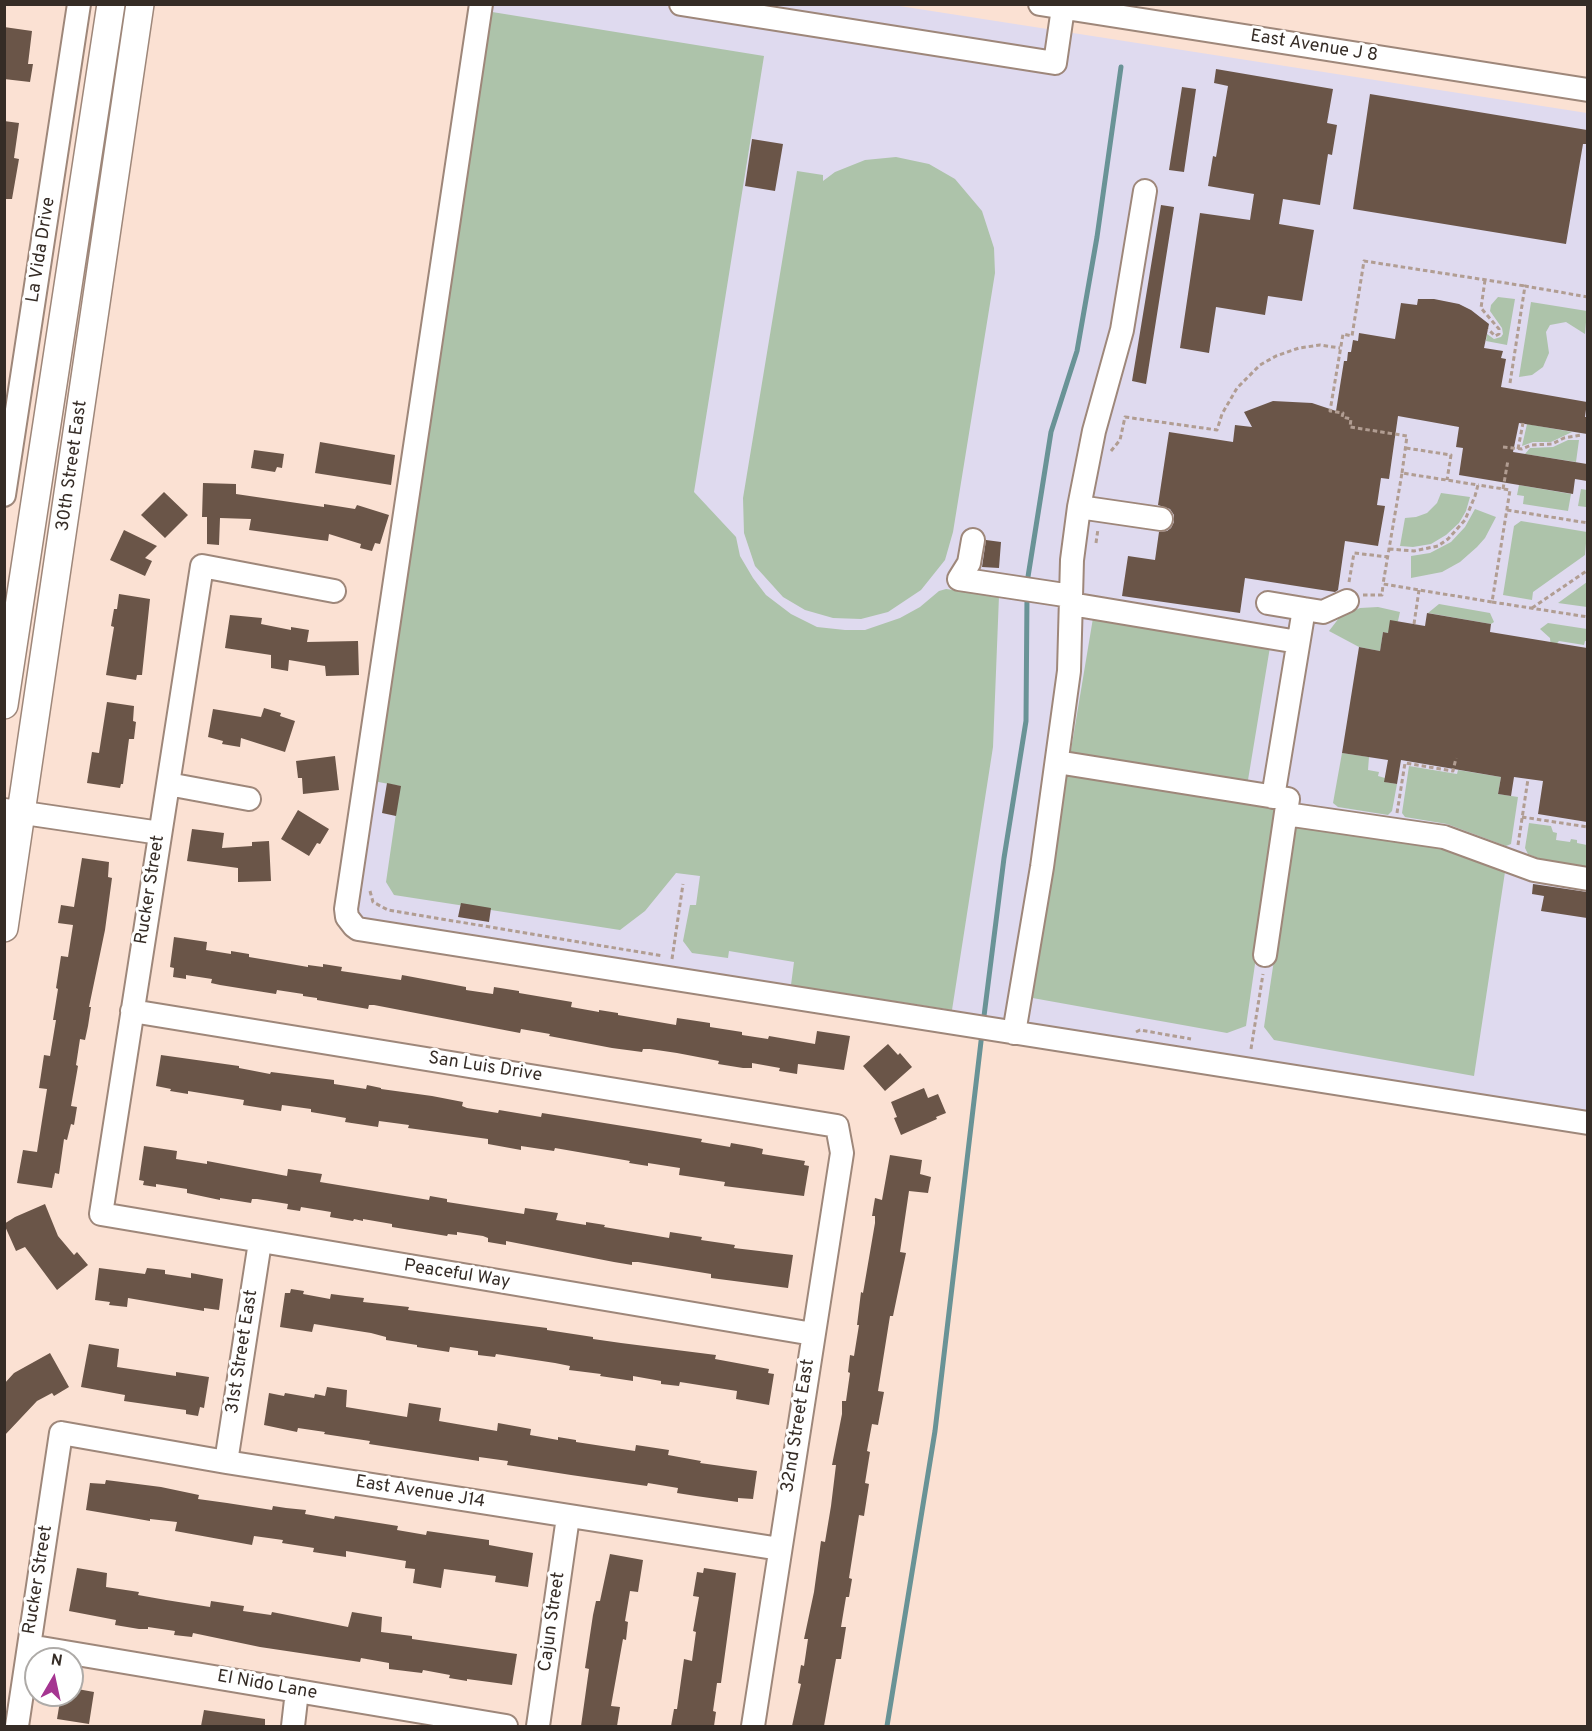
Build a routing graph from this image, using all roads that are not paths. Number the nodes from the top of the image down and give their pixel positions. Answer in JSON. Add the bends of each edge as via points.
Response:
{"nodes":[{"id":1,"x":79,"y":4,"type":"edge"},
{"id":2,"x":111,"y":4,"type":"edge"},
{"id":3,"x":140,"y":4,"type":"edge"},
{"id":4,"x":482,"y":4,"type":"edge"},
{"id":5,"x":681,"y":4,"type":"edge"},
{"id":6,"x":1040,"y":4,"type":"edge"},
{"id":7,"x":1063,"y":8,"type":"junction"},
{"id":8,"x":745,"y":9,"type":"edge"},
{"id":9,"x":1587,"y":90,"type":"edge"},
{"id":10,"x":1145,"y":191,"type":"dead end"},
{"id":11,"x":4,"y":495,"type":"edge"},
{"id":12,"x":1079,"y":507,"type":"junction"},
{"id":13,"x":1161,"y":519,"type":"dead end"},
{"id":14,"x":973,"y":540,"type":"dead end"},
{"id":15,"x":334,"y":591,"type":"dead end"},
{"id":16,"x":1071,"y":600,"type":"junction"},
{"id":17,"x":1347,"y":601,"type":"road end"},
{"id":18,"x":1268,"y":603,"type":"dead end"},
{"id":19,"x":1304,"y":609,"type":"junction"},
{"id":20,"x":1298,"y":642,"type":"junction"},
{"id":21,"x":4,"y":705,"type":"edge"},
{"id":22,"x":1057,"y":762,"type":"junction"},
{"id":23,"x":168,"y":784,"type":"junction"},
{"id":24,"x":249,"y":799,"type":"dead end"},
{"id":25,"x":1279,"y":805,"type":"junction"},
{"id":26,"x":14,"y":811,"type":"edge"},
{"id":27,"x":160,"y":833,"type":"junction"},
{"id":28,"x":1587,"y":879,"type":"edge"},
{"id":29,"x":4,"y":927,"type":"edge"},
{"id":30,"x":1264,"y":963,"type":"road end"},
{"id":31,"x":132,"y":1011,"type":"junction"},
{"id":32,"x":1014,"y":1033,"type":"junction"},
{"id":33,"x":1587,"y":1123,"type":"edge"},
{"id":34,"x":837,"y":1126,"type":"joint"},
{"id":35,"x":100,"y":1214,"type":"joint"},
{"id":36,"x":260,"y":1242,"type":"junction"},
{"id":37,"x":813,"y":1334,"type":"junction"},
{"id":38,"x":61,"y":1433,"type":"joint"},
{"id":39,"x":226,"y":1462,"type":"junction"},
{"id":40,"x":568,"y":1517,"type":"junction"},
{"id":41,"x":780,"y":1549,"type":"junction"},
{"id":42,"x":29,"y":1646,"type":"junction"},
{"id":43,"x":297,"y":1691,"type":"junction"},
{"id":44,"x":16,"y":1726,"type":"edge"},
{"id":45,"x":293,"y":1726,"type":"edge"},
{"id":46,"x":506,"y":1726,"type":"edge"},
{"id":47,"x":538,"y":1726,"type":"edge"},
{"id":48,"x":753,"y":1726,"type":"edge"}],
"edges":[{"from":1,"to":11,"type":"street","name":"La Vida Drive"},
{"from":2,"to":21,"type":"main road","name":"30th Street East"},
{"from":3,"to":26,"type":"main road","name":"30th Street East"},
{"from":4,"to":32,"type":"street","via":[[346,917],[358,929]]},
{"from":5,"to":8,"type":"street"},
{"from":6,"to":7,"type":"street","name":"East Avenue J 8"},
{"from":7,"to":8,"type":"street","via":[[1055,63]]},
{"from":7,"to":9,"type":"street","name":"East Avenue J 8"},
{"from":10,"to":12,"type":"street","via":[[1122,330],[1094,431]]},
{"from":12,"to":13,"type":"street"},
{"from":12,"to":16,"type":"street"},
{"from":14,"to":16,"type":"street","via":[[969,562],[958,579]]},
{"from":15,"to":23,"type":"street","name":"Rucker Street","via":[[202,566]]},
{"from":16,"to":20,"type":"street"},
{"from":16,"to":22,"type":"street","via":[[1069,670]]},
{"from":17,"to":19,"type":"street","via":[[1323,612]]},
{"from":18,"to":19,"type":"street"},
{"from":19,"to":20,"type":"street"},
{"from":20,"to":25,"type":"street"},
{"from":22,"to":25,"type":"street"},
{"from":22,"to":32,"type":"street"},
{"from":23,"to":24,"type":"street"},
{"from":23,"to":27,"type":"street","name":"Rucker Street"},
{"from":25,"to":28,"type":"street","via":[[1444,837],[1534,870]]},
{"from":25,"to":30,"type":"street"},
{"from":26,"to":27,"type":"street"},
{"from":26,"to":29,"type":"main road","name":"30th Street East"},
{"from":27,"to":31,"type":"street","name":"Rucker Street"},
{"from":31,"to":34,"type":"street","name":"San Luis Drive"},
{"from":31,"to":35,"type":"street","name":"Rucker Street"},
{"from":32,"to":33,"type":"street"},
{"from":34,"to":37,"type":"street","name":"32nd Street East","via":[[842,1153]]},
{"from":35,"to":36,"type":"street","name":"Peaceful Way"},
{"from":36,"to":37,"type":"street","name":"Peaceful Way"},
{"from":36,"to":39,"type":"street","name":"31st Street East"},
{"from":37,"to":41,"type":"street","name":"32nd Street East"},
{"from":38,"to":39,"type":"street","name":"East Avenue J14"},
{"from":38,"to":42,"type":"street","name":"Rucker Street"},
{"from":39,"to":40,"type":"street","name":"East Avenue J14"},
{"from":40,"to":41,"type":"street","name":"East Avenue J14"},
{"from":40,"to":47,"type":"street","name":"Cajun Street"},
{"from":41,"to":48,"type":"street","name":"32nd Street East"},
{"from":42,"to":43,"type":"street","name":"El Nido Lane"},
{"from":42,"to":44,"type":"street","name":"Rucker Street"},
{"from":43,"to":45,"type":"street"},
{"from":43,"to":46,"type":"street","name":"El Nido Lane"}]}
